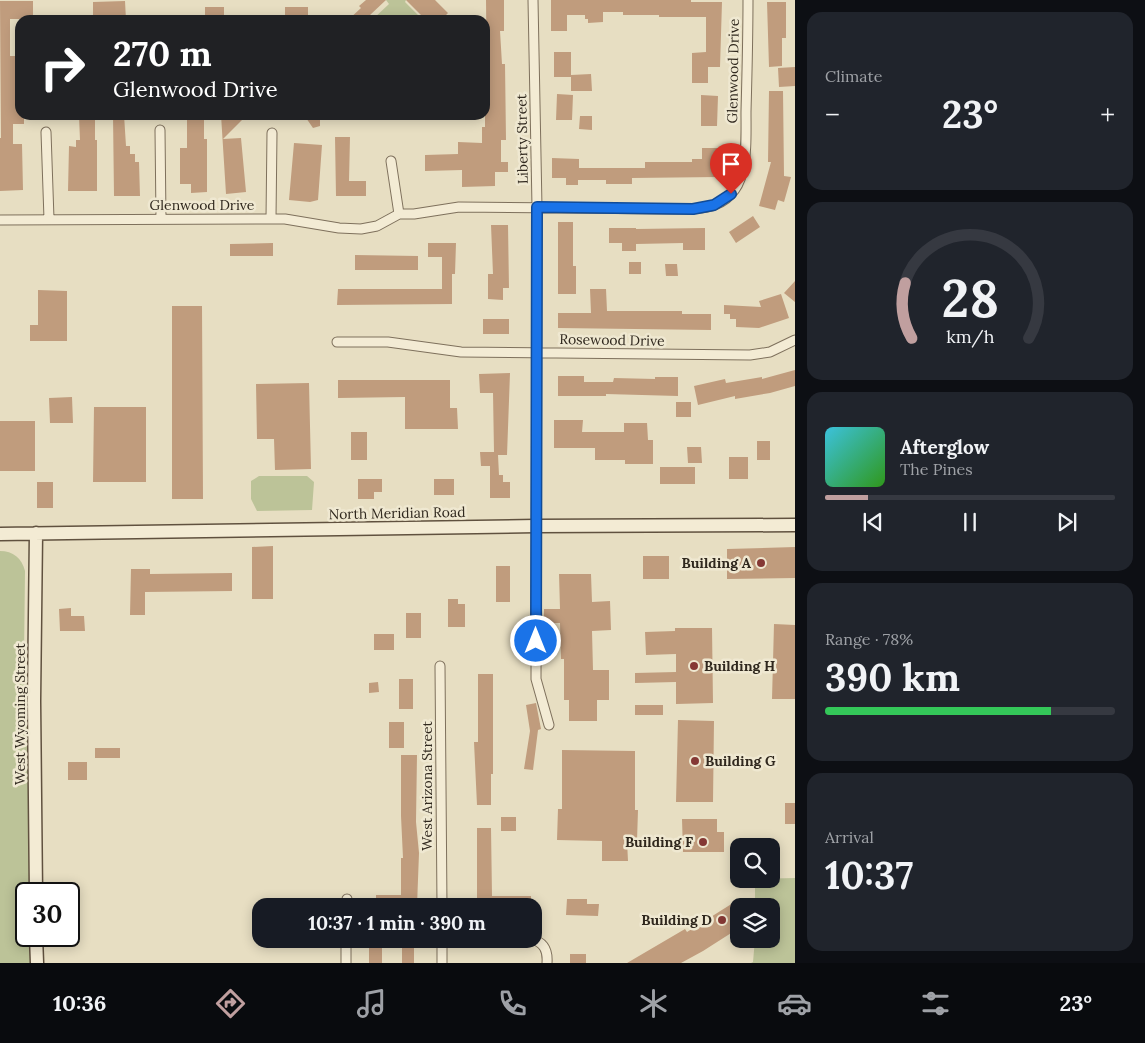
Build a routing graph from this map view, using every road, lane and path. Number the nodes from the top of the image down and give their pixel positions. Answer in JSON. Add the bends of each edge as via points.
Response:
{"nodes":[{"id":1,"x":533,"y":0,"type":"edge"},
{"id":2,"x":748,"y":0,"type":"edge"},
{"id":3,"x":160,"y":130,"type":"dead end"},
{"id":4,"x":46,"y":132,"type":"dead end"},
{"id":5,"x":272,"y":133,"type":"dead end"},
{"id":6,"x":391,"y":161,"type":"dead end"},
{"id":7,"x":537,"y":207,"type":"junction"},
{"id":8,"x":400,"y":214,"type":"junction"},
{"id":9,"x":271,"y":218,"type":"junction"},
{"id":10,"x":48,"y":219,"type":"junction"},
{"id":11,"x":161,"y":219,"type":"junction"},
{"id":12,"x":0,"y":220,"type":"edge"},
{"id":13,"x":795,"y":340,"type":"edge"},
{"id":14,"x":337,"y":342,"type":"dead end"},
{"id":15,"x":536,"y":353,"type":"junction"},
{"id":16,"x":795,"y":525,"type":"edge"},
{"id":17,"x":536,"y":526,"type":"junction"},
{"id":18,"x":36,"y":533,"type":"junction"},
{"id":19,"x":0,"y":534,"type":"edge"},
{"id":20,"x":440,"y":666,"type":"dead end"},
{"id":21,"x":549,"y":726,"type":"dead end"},
{"id":22,"x":36,"y":882,"type":"edge"},
{"id":23,"x":442,"y":898,"type":"edge"},
{"id":24,"x":542,"y":943,"type":"edge"},
{"id":25,"x":36,"y":947,"type":"edge"},
{"id":26,"x":346,"y":948,"type":"edge"},
{"id":27,"x":442,"y":948,"type":"edge"},
{"id":28,"x":37,"y":963,"type":"edge"},
{"id":29,"x":346,"y":963,"type":"edge"},
{"id":30,"x":442,"y":963,"type":"edge"},
{"id":31,"x":547,"y":963,"type":"edge"}],
"edges":[{"from":1,"to":7,"type":"street","name":"Liberty Street"},
{"from":2,"to":7,"type":"street","name":"Glenwood Drive","via":[[743,166],[731,194],[714,205],[693,209]]},
{"from":3,"to":11,"type":"street"},
{"from":4,"to":10,"type":"street"},
{"from":5,"to":9,"type":"street"},
{"from":6,"to":8,"type":"street"},
{"from":7,"to":8,"type":"street","name":"Glenwood Drive","via":[[459,207]]},
{"from":7,"to":15,"type":"street","name":"Liberty Street"},
{"from":8,"to":9,"type":"street","name":"Glenwood Drive","via":[[377,226],[361,229]]},
{"from":9,"to":11,"type":"street","name":"Glenwood Drive"},
{"from":10,"to":11,"type":"street","name":"Glenwood Drive"},
{"from":10,"to":12,"type":"street","name":"Glenwood Drive"},
{"from":13,"to":15,"type":"street","name":"Rosewood Drive","via":[[770,352],[750,355]]},
{"from":14,"to":15,"type":"street","name":"Rosewood Drive","via":[[388,342],[461,352]]},
{"from":15,"to":17,"type":"street","name":"Liberty Street"},
{"from":16,"to":17,"type":"main road","name":"North Meridian Road"},
{"from":17,"to":18,"type":"main road","name":"North Meridian Road"},
{"from":17,"to":21,"type":"street","name":"Liberty Street","via":[[536,679]]},
{"from":18,"to":19,"type":"main road","name":"North Meridian Road"},
{"from":18,"to":22,"type":"main road","name":"West Wyoming Street"},
{"from":20,"to":23,"type":"street","name":"West Arizona Street"},
{"from":24,"to":31,"type":"street","via":[[547,951]]},
{"from":25,"to":28,"type":"main road"},
{"from":26,"to":29,"type":"street"},
{"from":27,"to":30,"type":"street"}]}
